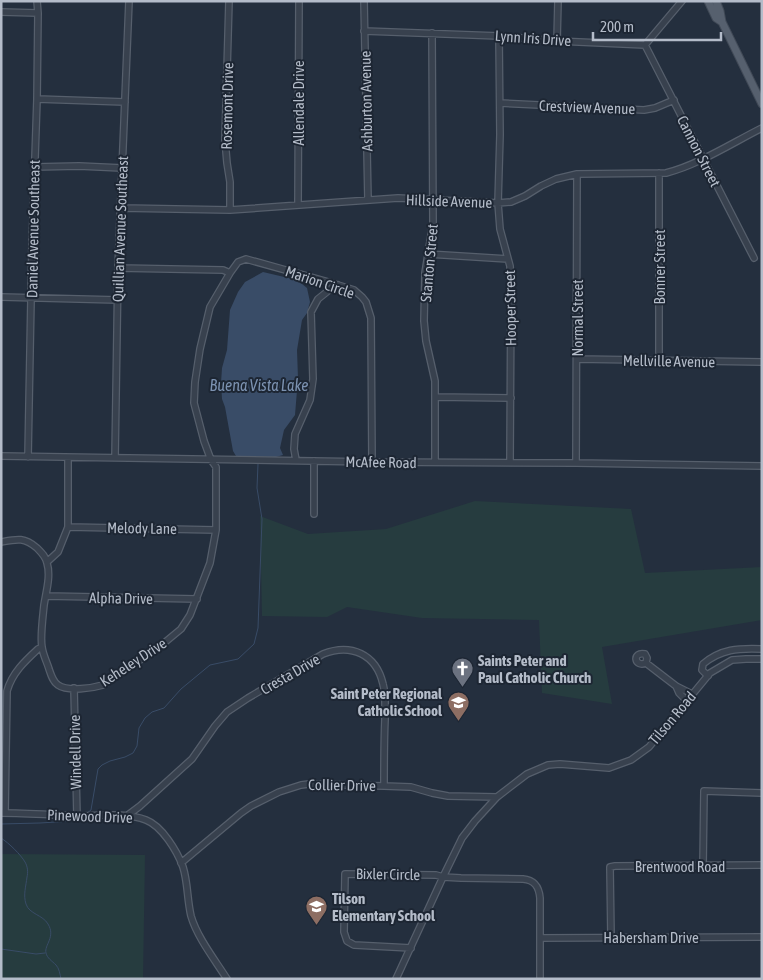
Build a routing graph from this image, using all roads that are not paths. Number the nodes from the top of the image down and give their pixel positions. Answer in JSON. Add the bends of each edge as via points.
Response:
{"nodes":[{"id":1,"x":37,"y":1,"type":"edge"},
{"id":2,"x":129,"y":1,"type":"edge"},
{"id":3,"x":229,"y":1,"type":"edge"},
{"id":4,"x":299,"y":1,"type":"edge"},
{"id":5,"x":364,"y":1,"type":"edge"},
{"id":6,"x":558,"y":1,"type":"edge"},
{"id":7,"x":682,"y":1,"type":"edge"},
{"id":8,"x":708,"y":1,"type":"edge"},
{"id":9,"x":716,"y":1,"type":"edge"},
{"id":10,"x":1,"y":12,"type":"edge"},
{"id":11,"x":38,"y":13,"type":"junction"},
{"id":12,"x":722,"y":22,"type":"junction"},
{"id":13,"x":364,"y":31,"type":"junction"},
{"id":14,"x":432,"y":33,"type":"junction"},
{"id":15,"x":499,"y":36,"type":"junction"},
{"id":16,"x":557,"y":41,"type":"junction"},
{"id":17,"x":645,"y":44,"type":"junction"},
{"id":18,"x":37,"y":99,"type":"junction"},
{"id":19,"x":674,"y":100,"type":"junction"},
{"id":20,"x":125,"y":102,"type":"junction"},
{"id":21,"x":500,"y":103,"type":"junction"},
{"id":22,"x":762,"y":104,"type":"edge"},
{"id":23,"x":762,"y":128,"type":"edge"},
{"id":24,"x":703,"y":159,"type":"junction"},
{"id":25,"x":34,"y":167,"type":"junction"},
{"id":26,"x":122,"y":168,"type":"junction"},
{"id":27,"x":659,"y":173,"type":"junction"},
{"id":28,"x":577,"y":174,"type":"junction"},
{"id":29,"x":433,"y":199,"type":"junction"},
{"id":30,"x":368,"y":200,"type":"junction"},
{"id":31,"x":498,"y":203,"type":"junction"},
{"id":32,"x":298,"y":204,"type":"junction"},
{"id":33,"x":121,"y":208,"type":"junction"},
{"id":34,"x":230,"y":210,"type":"junction"},
{"id":35,"x":428,"y":254,"type":"junction"},
{"id":36,"x":754,"y":258,"type":"dead end"},
{"id":37,"x":508,"y":259,"type":"junction"},
{"id":38,"x":118,"y":268,"type":"junction"},
{"id":39,"x":230,"y":273,"type":"junction"},
{"id":40,"x":338,"y":285,"type":"junction"},
{"id":41,"x":1,"y":297,"type":"edge"},
{"id":42,"x":31,"y":298,"type":"junction"},
{"id":43,"x":118,"y":300,"type":"junction"},
{"id":44,"x":577,"y":359,"type":"junction"},
{"id":45,"x":659,"y":360,"type":"junction"},
{"id":46,"x":762,"y":362,"type":"edge"},
{"id":47,"x":435,"y":397,"type":"junction"},
{"id":48,"x":511,"y":398,"type":"junction"},
{"id":49,"x":1,"y":456,"type":"edge"},
{"id":50,"x":28,"y":456,"type":"junction"},
{"id":51,"x":68,"y":458,"type":"junction"},
{"id":52,"x":115,"y":458,"type":"junction"},
{"id":53,"x":211,"y":460,"type":"junction"},
{"id":54,"x":296,"y":460,"type":"junction"},
{"id":55,"x":314,"y":460,"type":"junction"},
{"id":56,"x":372,"y":462,"type":"junction"},
{"id":57,"x":435,"y":462,"type":"junction"},
{"id":58,"x":510,"y":462,"type":"junction"},
{"id":59,"x":576,"y":463,"type":"junction"},
{"id":60,"x":762,"y":466,"type":"edge"},
{"id":61,"x":314,"y":514,"type":"dead end"},
{"id":62,"x":68,"y":527,"type":"junction"},
{"id":63,"x":216,"y":530,"type":"junction"},
{"id":64,"x":1,"y":542,"type":"edge"},
{"id":65,"x":47,"y":562,"type":"junction"},
{"id":66,"x":46,"y":596,"type":"junction"},
{"id":67,"x":197,"y":599,"type":"junction"},
{"id":68,"x":42,"y":647,"type":"junction"},
{"id":69,"x":762,"y":649,"type":"edge"},
{"id":70,"x":762,"y":660,"type":"edge"},
{"id":71,"x":646,"y":663,"type":"dead end"},
{"id":72,"x":708,"y":676,"type":"junction"},
{"id":73,"x":676,"y":686,"type":"junction"},
{"id":74,"x":74,"y":688,"type":"junction"},
{"id":75,"x":692,"y":694,"type":"junction"},
{"id":76,"x":687,"y":701,"type":"junction"},
{"id":77,"x":384,"y":786,"type":"junction"},
{"id":78,"x":762,"y":793,"type":"edge"},
{"id":79,"x":497,"y":797,"type":"junction"},
{"id":80,"x":3,"y":813,"type":"edge"},
{"id":81,"x":128,"y":815,"type":"junction"},
{"id":82,"x":77,"y":816,"type":"junction"},
{"id":83,"x":181,"y":863,"type":"junction"},
{"id":84,"x":762,"y":865,"type":"edge"},
{"id":85,"x":702,"y":866,"type":"junction"},
{"id":86,"x":443,"y":877,"type":"junction"},
{"id":87,"x":611,"y":937,"type":"junction"},
{"id":88,"x":762,"y":937,"type":"edge"},
{"id":89,"x":540,"y":938,"type":"junction"},
{"id":90,"x":411,"y":948,"type":"junction"},
{"id":91,"x":227,"y":979,"type":"edge"},
{"id":92,"x":396,"y":979,"type":"edge"},
{"id":93,"x":540,"y":979,"type":"edge"}],
"edges":[{"from":1,"to":11,"type":"street","name":"Daniel Avenue Southeast"},
{"from":2,"to":20,"type":"street","name":"Quillian Avenue Southeast"},
{"from":3,"to":34,"type":"street","name":"Rosemont Drive","via":[[225,140]]},
{"from":4,"to":32,"type":"street","name":"Allendale Drive"},
{"from":5,"to":13,"type":"street","name":"Ashburton Avenue"},
{"from":6,"to":16,"type":"street"},
{"from":7,"to":17,"type":"street"},
{"from":8,"to":12,"type":"main road","via":[[716,18]]},
{"from":9,"to":12,"type":"main road"},
{"from":10,"to":11,"type":"street"},
{"from":11,"to":18,"type":"street","name":"Daniel Avenue Southeast"},
{"from":12,"to":22,"type":"main road"},
{"from":13,"to":14,"type":"street","name":"Lynn Iris Drive"},
{"from":13,"to":30,"type":"street","name":"Ashburton Avenue"},
{"from":14,"to":15,"type":"street","name":"Lynn Iris Drive"},
{"from":14,"to":29,"type":"street","name":"Stanton Street"},
{"from":15,"to":16,"type":"street","name":"Lynn Iris Drive"},
{"from":15,"to":21,"type":"street","name":"Hooper Street"},
{"from":16,"to":17,"type":"street","name":"Lynn Iris Drive"},
{"from":17,"to":19,"type":"street","name":"Cannon Street"},
{"from":18,"to":20,"type":"street"},
{"from":18,"to":25,"type":"street","name":"Daniel Avenue Southeast"},
{"from":19,"to":21,"type":"street","name":"Crestview Avenue","via":[[644,110]]},
{"from":19,"to":24,"type":"street","name":"Cannon Street"},
{"from":20,"to":26,"type":"street","name":"Quillian Avenue Southeast"},
{"from":21,"to":31,"type":"street","name":"Hooper Street"},
{"from":23,"to":24,"type":"street","name":"Hillside Avenue"},
{"from":24,"to":27,"type":"street","name":"Hillside Avenue","via":[[677,170]]},
{"from":24,"to":36,"type":"street","name":"Cannon Street"},
{"from":25,"to":26,"type":"street"},
{"from":25,"to":42,"type":"street","name":"Daniel Avenue Southeast"},
{"from":26,"to":33,"type":"street","name":"Quillian Avenue Southeast"},
{"from":27,"to":28,"type":"street","name":"Hillside Avenue"},
{"from":27,"to":45,"type":"street","name":"Bonner Street"},
{"from":28,"to":31,"type":"street","name":"Hillside Avenue","via":[[556,179],[511,202]]},
{"from":28,"to":44,"type":"street","name":"Normal Street"},
{"from":29,"to":30,"type":"street","name":"Hillside Avenue"},
{"from":29,"to":31,"type":"street","name":"Hillside Avenue"},
{"from":29,"to":35,"type":"street","name":"Stanton Street","via":[[434,223]]},
{"from":30,"to":32,"type":"street","name":"Hillside Avenue"},
{"from":31,"to":37,"type":"street","name":"Hooper Street","via":[[500,229]]},
{"from":32,"to":34,"type":"street","name":"Hillside Avenue"},
{"from":33,"to":34,"type":"street","name":"Hillside Avenue"},
{"from":33,"to":38,"type":"street","name":"Quillian Avenue Southeast"},
{"from":35,"to":37,"type":"street"},
{"from":35,"to":47,"type":"street","name":"Stanton Street","via":[[424,321]]},
{"from":37,"to":48,"type":"street","name":"Hooper Street","via":[[511,280]]},
{"from":38,"to":39,"type":"street","via":[[223,270]]},
{"from":38,"to":43,"type":"street","name":"Quillian Avenue Southeast"},
{"from":39,"to":40,"type":"street","name":"Marion Circle","via":[[238,262],[246,259]]},
{"from":39,"to":53,"type":"street","name":"Keheley Drive","via":[[210,307],[195,382],[194,403]]},
{"from":40,"to":54,"type":"street","via":[[318,299],[312,312],[311,393],[295,434]]},
{"from":40,"to":56,"type":"street","name":"Marion Circle","via":[[354,290],[362,297],[371,318]]},
{"from":41,"to":42,"type":"street"},
{"from":42,"to":43,"type":"street"},
{"from":42,"to":50,"type":"street","name":"Daniel Avenue Southeast"},
{"from":43,"to":52,"type":"street","name":"Quillian Avenue Southeast"},
{"from":44,"to":45,"type":"street","name":"Mellville Avenue"},
{"from":44,"to":59,"type":"street","name":"Normal Street"},
{"from":45,"to":46,"type":"street","name":"Mellville Avenue"},
{"from":47,"to":48,"type":"street"},
{"from":47,"to":57,"type":"street","name":"Stanton Street"},
{"from":48,"to":58,"type":"street","name":"Hooper Street"},
{"from":49,"to":50,"type":"street","name":"McAfee Road"},
{"from":50,"to":51,"type":"street","name":"McAfee Road"},
{"from":51,"to":52,"type":"street","name":"McAfee Road"},
{"from":51,"to":62,"type":"street"},
{"from":52,"to":53,"type":"street","name":"McAfee Road"},
{"from":53,"to":54,"type":"street","name":"McAfee Road"},
{"from":53,"to":63,"type":"street","name":"Keheley Drive","via":[[216,467]]},
{"from":54,"to":55,"type":"street","name":"McAfee Road"},
{"from":55,"to":56,"type":"street","name":"McAfee Road"},
{"from":55,"to":61,"type":"street"},
{"from":56,"to":57,"type":"street","name":"McAfee Road"},
{"from":57,"to":58,"type":"street","name":"McAfee Road"},
{"from":58,"to":59,"type":"street","name":"McAfee Road"},
{"from":59,"to":60,"type":"street","name":"McAfee Road"},
{"from":62,"to":63,"type":"street","name":"Melody Lane"},
{"from":62,"to":65,"type":"street","via":[[58,552]]},
{"from":63,"to":67,"type":"street","name":"Keheley Drive","via":[[210,563]]},
{"from":64,"to":65,"type":"street","via":[[22,539],[43,553]]},
{"from":65,"to":66,"type":"street","name":"Keheley Drive"},
{"from":66,"to":67,"type":"street","name":"Alpha Drive"},
{"from":66,"to":68,"type":"street","name":"Keheley Drive"},
{"from":67,"to":74,"type":"street","name":"Keheley Drive","via":[[181,629],[158,648],[103,685]]},
{"from":68,"to":74,"type":"street","name":"Keheley Drive","via":[[57,684]]},
{"from":68,"to":80,"type":"street","via":[[20,666],[7,691]]},
{"from":69,"to":72,"type":"street","via":[[736,648],[711,658],[703,664],[702,670]]},
{"from":70,"to":72,"type":"street","name":"Tilson Road","via":[[732,660]]},
{"from":71,"to":73,"type":"street"},
{"from":72,"to":75,"type":"street","name":"Tilson Road"},
{"from":73,"to":75,"type":"street"},
{"from":73,"to":76,"type":"street"},
{"from":74,"to":82,"type":"street","name":"Windell Drive"},
{"from":75,"to":76,"type":"street","name":"Tilson Road"},
{"from":76,"to":79,"type":"street","name":"Tilson Road","via":[[649,746],[631,760],[609,768],[548,764]]},
{"from":77,"to":79,"type":"street","name":"Collier Drive","via":[[410,787],[448,796]]},
{"from":77,"to":81,"type":"street","name":"Cresta Drive","via":[[385,703],[381,677],[363,654],[344,650],[323,654],[227,712],[192,759]]},
{"from":77,"to":83,"type":"street","name":"Collier Drive","via":[[309,784],[284,790],[241,813]]},
{"from":78,"to":85,"type":"street","via":[[704,791]]},
{"from":79,"to":86,"type":"street","name":"Tilson Road","via":[[462,838]]},
{"from":80,"to":82,"type":"street","name":"Pinewood Drive"},
{"from":81,"to":82,"type":"street","name":"Pinewood Drive"},
{"from":81,"to":83,"type":"street","name":"Pinewood Drive","via":[[147,820],[157,827]]},
{"from":83,"to":91,"type":"street","name":"Pinewood Drive","via":[[193,921]]},
{"from":84,"to":85,"type":"street","name":"Brentwood Road"},
{"from":85,"to":87,"type":"street","name":"Brentwood Road","via":[[610,867]]},
{"from":86,"to":89,"type":"street","via":[[534,882],[540,898]]},
{"from":86,"to":90,"type":"street","name":"Tilson Road"},
{"from":86,"to":90,"type":"street","name":"Bixler Circle","via":[[345,874],[344,932],[347,941]]},
{"from":87,"to":88,"type":"street","name":"Habersham Drive"},
{"from":87,"to":89,"type":"street","name":"Habersham Drive"},
{"from":89,"to":93,"type":"street"},
{"from":90,"to":92,"type":"street","name":"Tilson Road"}]}
